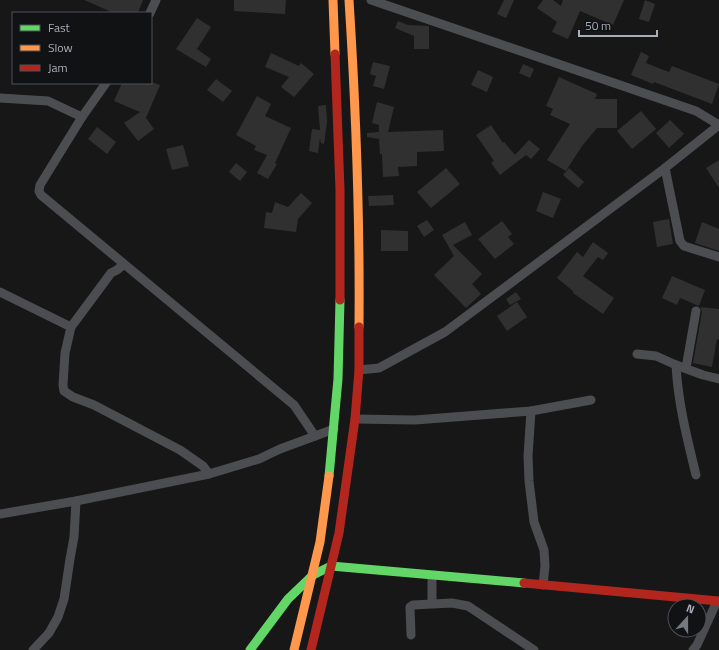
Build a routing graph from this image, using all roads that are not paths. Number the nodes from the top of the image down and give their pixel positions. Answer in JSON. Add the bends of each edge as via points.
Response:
{"nodes":[{"id":1,"x":156,"y":0,"type":"edge"},
{"id":2,"x":333,"y":0,"type":"edge"},
{"id":3,"x":349,"y":0,"type":"edge"},
{"id":4,"x":371,"y":0,"type":"edge"},
{"id":5,"x":150,"y":12,"type":"edge"},
{"id":6,"x":105,"y":84,"type":"edge"},
{"id":7,"x":0,"y":98,"type":"edge"},
{"id":8,"x":82,"y":117,"type":"junction"},
{"id":9,"x":719,"y":125,"type":"edge"},
{"id":10,"x":665,"y":168,"type":"junction"},
{"id":11,"x":719,"y":257,"type":"edge"},
{"id":12,"x":124,"y":264,"type":"junction"},
{"id":13,"x":0,"y":292,"type":"edge"},
{"id":14,"x":696,"y":312,"type":"dead end"},
{"id":15,"x":71,"y":327,"type":"junction"},
{"id":16,"x":637,"y":354,"type":"dead end"},
{"id":17,"x":676,"y":365,"type":"junction"},
{"id":18,"x":686,"y":368,"type":"junction"},
{"id":19,"x":359,"y":370,"type":"junction"},
{"id":20,"x":719,"y":379,"type":"edge"},
{"id":21,"x":591,"y":400,"type":"dead end"},
{"id":22,"x":531,"y":411,"type":"junction"},
{"id":23,"x":355,"y":419,"type":"junction"},
{"id":24,"x":334,"y":429,"type":"junction"},
{"id":25,"x":316,"y":436,"type":"junction"},
{"id":26,"x":208,"y":474,"type":"junction"},
{"id":27,"x":696,"y":475,"type":"dead end"},
{"id":28,"x":76,"y":501,"type":"junction"},
{"id":29,"x":0,"y":514,"type":"edge"},
{"id":30,"x":331,"y":566,"type":"junction"},
{"id":31,"x":312,"y":575,"type":"junction"},
{"id":32,"x":432,"y":576,"type":"junction"},
{"id":33,"x":543,"y":585,"type":"junction"},
{"id":34,"x":718,"y":601,"type":"edge"},
{"id":35,"x":432,"y":603,"type":"junction"},
{"id":36,"x":410,"y":635,"type":"dead end"},
{"id":37,"x":33,"y":650,"type":"edge"},
{"id":38,"x":250,"y":650,"type":"edge"},
{"id":39,"x":294,"y":650,"type":"edge"},
{"id":40,"x":311,"y":650,"type":"edge"},
{"id":41,"x":534,"y":650,"type":"edge"},
{"id":42,"x":693,"y":650,"type":"edge"}],
"edges":[{"from":1,"to":5,"type":"street"},
{"from":2,"to":24,"type":"main road","via":[[340,174],[339,351]]},
{"from":3,"to":19,"type":"main road","via":[[356,109],[360,248]]},
{"from":4,"to":9,"type":"street","via":[[696,111]]},
{"from":6,"to":8,"type":"street"},
{"from":7,"to":8,"type":"street","via":[[48,102]]},
{"from":8,"to":12,"type":"street","via":[[40,185],[39,191]]},
{"from":9,"to":10,"type":"street"},
{"from":10,"to":11,"type":"street","via":[[680,241],[684,246]]},
{"from":10,"to":19,"type":"street","via":[[445,332],[379,368]]},
{"from":12,"to":15,"type":"street","via":[[111,273]]},
{"from":12,"to":25,"type":"street","via":[[294,405]]},
{"from":13,"to":15,"type":"street"},
{"from":14,"to":18,"type":"street"},
{"from":15,"to":26,"type":"street","via":[[65,353],[64,391],[180,450],[203,466]]},
{"from":16,"to":17,"type":"street","via":[[656,356]]},
{"from":17,"to":18,"type":"street"},
{"from":17,"to":27,"type":"street","via":[[682,418]]},
{"from":18,"to":20,"type":"street"},
{"from":19,"to":23,"type":"main road"},
{"from":21,"to":22,"type":"street"},
{"from":22,"to":23,"type":"street","via":[[415,420]]},
{"from":22,"to":33,"type":"street","via":[[529,481],[534,522],[544,550]]},
{"from":23,"to":30,"type":"main road","via":[[339,534]]},
{"from":24,"to":25,"type":"street"},
{"from":24,"to":31,"type":"main road","via":[[326,506]]},
{"from":25,"to":26,"type":"street","via":[[259,459]]},
{"from":26,"to":28,"type":"street"},
{"from":28,"to":29,"type":"street"},
{"from":28,"to":37,"type":"street","via":[[74,537],[64,599],[49,633]]},
{"from":30,"to":31,"type":"main road"},
{"from":30,"to":32,"type":"main road"},
{"from":30,"to":40,"type":"main road"},
{"from":31,"to":38,"type":"main road","via":[[288,599]]},
{"from":31,"to":39,"type":"main road"},
{"from":32,"to":33,"type":"main road"},
{"from":32,"to":35,"type":"street"},
{"from":33,"to":34,"type":"main road"},
{"from":34,"to":42,"type":"street"},
{"from":35,"to":36,"type":"street","via":[[410,607]]},
{"from":35,"to":41,"type":"street","via":[[468,606]]}]}
